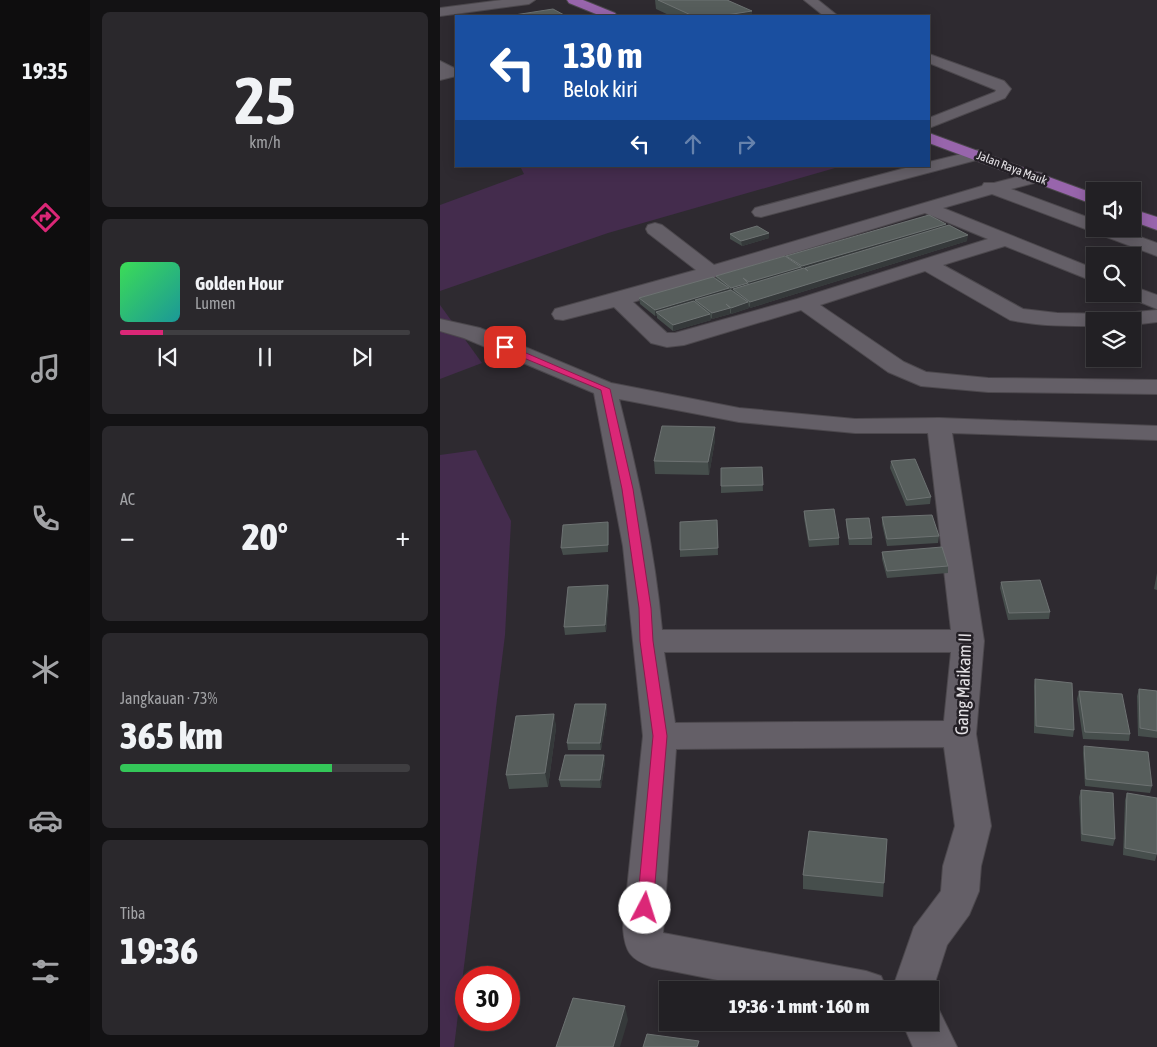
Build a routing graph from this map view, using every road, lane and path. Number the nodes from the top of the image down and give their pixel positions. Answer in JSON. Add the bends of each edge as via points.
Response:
{"nodes":[{"id":1,"x":529,"y":0,"type":"edge"},
{"id":2,"x":573,"y":0,"type":"edge"},
{"id":3,"x":810,"y":0,"type":"edge"},
{"id":4,"x":440,"y":12,"type":"edge"},
{"id":5,"x":609,"y":15,"type":"edge"},
{"id":6,"x":831,"y":15,"type":"edge"},
{"id":7,"x":930,"y":58,"type":"edge"},
{"id":8,"x":440,"y":65,"type":"edge"},
{"id":9,"x":450,"y":74,"type":"edge"},
{"id":10,"x":930,"y":123,"type":"edge"},
{"id":11,"x":930,"y":138,"type":"edge"},
{"id":12,"x":978,"y":155,"type":"junction"},
{"id":13,"x":943,"y":164,"type":"junction"},
{"id":14,"x":1036,"y":177,"type":"junction"},
{"id":15,"x":992,"y":188,"type":"junction"},
{"id":16,"x":1086,"y":196,"type":"edge"},
{"id":17,"x":926,"y":207,"type":"junction"},
{"id":18,"x":760,"y":212,"type":"dead end"},
{"id":19,"x":1141,"y":218,"type":"edge"},
{"id":20,"x":1086,"y":223,"type":"edge"},
{"id":21,"x":1157,"y":224,"type":"edge"},
{"id":22,"x":656,"y":229,"type":"dead end"},
{"id":23,"x":1122,"y":237,"type":"edge"},
{"id":24,"x":1007,"y":239,"type":"junction"},
{"id":25,"x":1157,"y":250,"type":"edge"},
{"id":26,"x":928,"y":265,"type":"junction"},
{"id":27,"x":711,"y":272,"type":"junction"},
{"id":28,"x":1086,"y":272,"type":"edge"},
{"id":29,"x":1141,"y":296,"type":"edge"},
{"id":30,"x":619,"y":300,"type":"junction"},
{"id":31,"x":804,"y":303,"type":"junction"},
{"id":32,"x":1157,"y":303,"type":"edge"},
{"id":33,"x":563,"y":314,"type":"dead end"},
{"id":34,"x":1157,"y":316,"type":"edge"},
{"id":35,"x":440,"y":325,"type":"edge"},
{"id":36,"x":1157,"y":387,"type":"edge"},
{"id":37,"x":605,"y":389,"type":"junction"},
{"id":38,"x":939,"y":425,"type":"junction"},
{"id":39,"x":1157,"y":433,"type":"edge"},
{"id":40,"x":647,"y":641,"type":"junction"},
{"id":41,"x":968,"y":642,"type":"junction"},
{"id":42,"x":959,"y":734,"type":"junction"},
{"id":43,"x":660,"y":736,"type":"junction"},
{"id":44,"x":819,"y":981,"type":"edge"},
{"id":45,"x":917,"y":981,"type":"edge"},
{"id":46,"x":927,"y":1031,"type":"edge"},
{"id":47,"x":935,"y":1047,"type":"edge"}],
"edges":[{"from":1,"to":4,"type":"street"},
{"from":2,"to":5,"type":"main road"},
{"from":3,"to":6,"type":"street"},
{"from":7,"to":10,"type":"street","via":[[999,84],[1004,89],[1000,95]]},
{"from":8,"to":9,"type":"street"},
{"from":11,"to":12,"type":"main road","name":"Jalan Raya Mauk"},
{"from":12,"to":13,"type":"street"},
{"from":12,"to":14,"type":"main road","name":"Jalan Raya Mauk"},
{"from":13,"to":15,"type":"street"},
{"from":13,"to":18,"type":"street"},
{"from":14,"to":15,"type":"street"},
{"from":14,"to":16,"type":"main road","name":"Jalan Raya Mauk"},
{"from":15,"to":17,"type":"street"},
{"from":15,"to":20,"type":"street"},
{"from":17,"to":24,"type":"street"},
{"from":17,"to":27,"type":"street"},
{"from":19,"to":21,"type":"main road"},
{"from":22,"to":27,"type":"street"},
{"from":23,"to":25,"type":"street"},
{"from":24,"to":26,"type":"street"},
{"from":24,"to":28,"type":"street"},
{"from":26,"to":31,"type":"street"},
{"from":26,"to":34,"type":"street","via":[[1018,315],[1114,320]]},
{"from":27,"to":30,"type":"street"},
{"from":29,"to":32,"type":"street"},
{"from":30,"to":31,"type":"street","via":[[655,335],[667,340]]},
{"from":30,"to":33,"type":"street"},
{"from":31,"to":36,"type":"street","via":[[896,368],[921,379],[988,385]]},
{"from":35,"to":37,"type":"street","via":[[472,333]]},
{"from":37,"to":38,"type":"street","via":[[739,415],[855,426]]},
{"from":37,"to":40,"type":"street","via":[[628,489]]},
{"from":38,"to":39,"type":"street"},
{"from":38,"to":41,"type":"street","name":"Gang Maikam II"},
{"from":40,"to":41,"type":"street"},
{"from":40,"to":43,"type":"street"},
{"from":41,"to":42,"type":"street","name":"Gang Maikam II"},
{"from":42,"to":43,"type":"street"},
{"from":42,"to":45,"type":"street","name":"Gang Maikam II","via":[[973,826],[962,866],[960,891],[928,940]]},
{"from":43,"to":44,"type":"street","via":[[643,928],[646,944],[652,949]]},
{"from":46,"to":47,"type":"street"}]}
